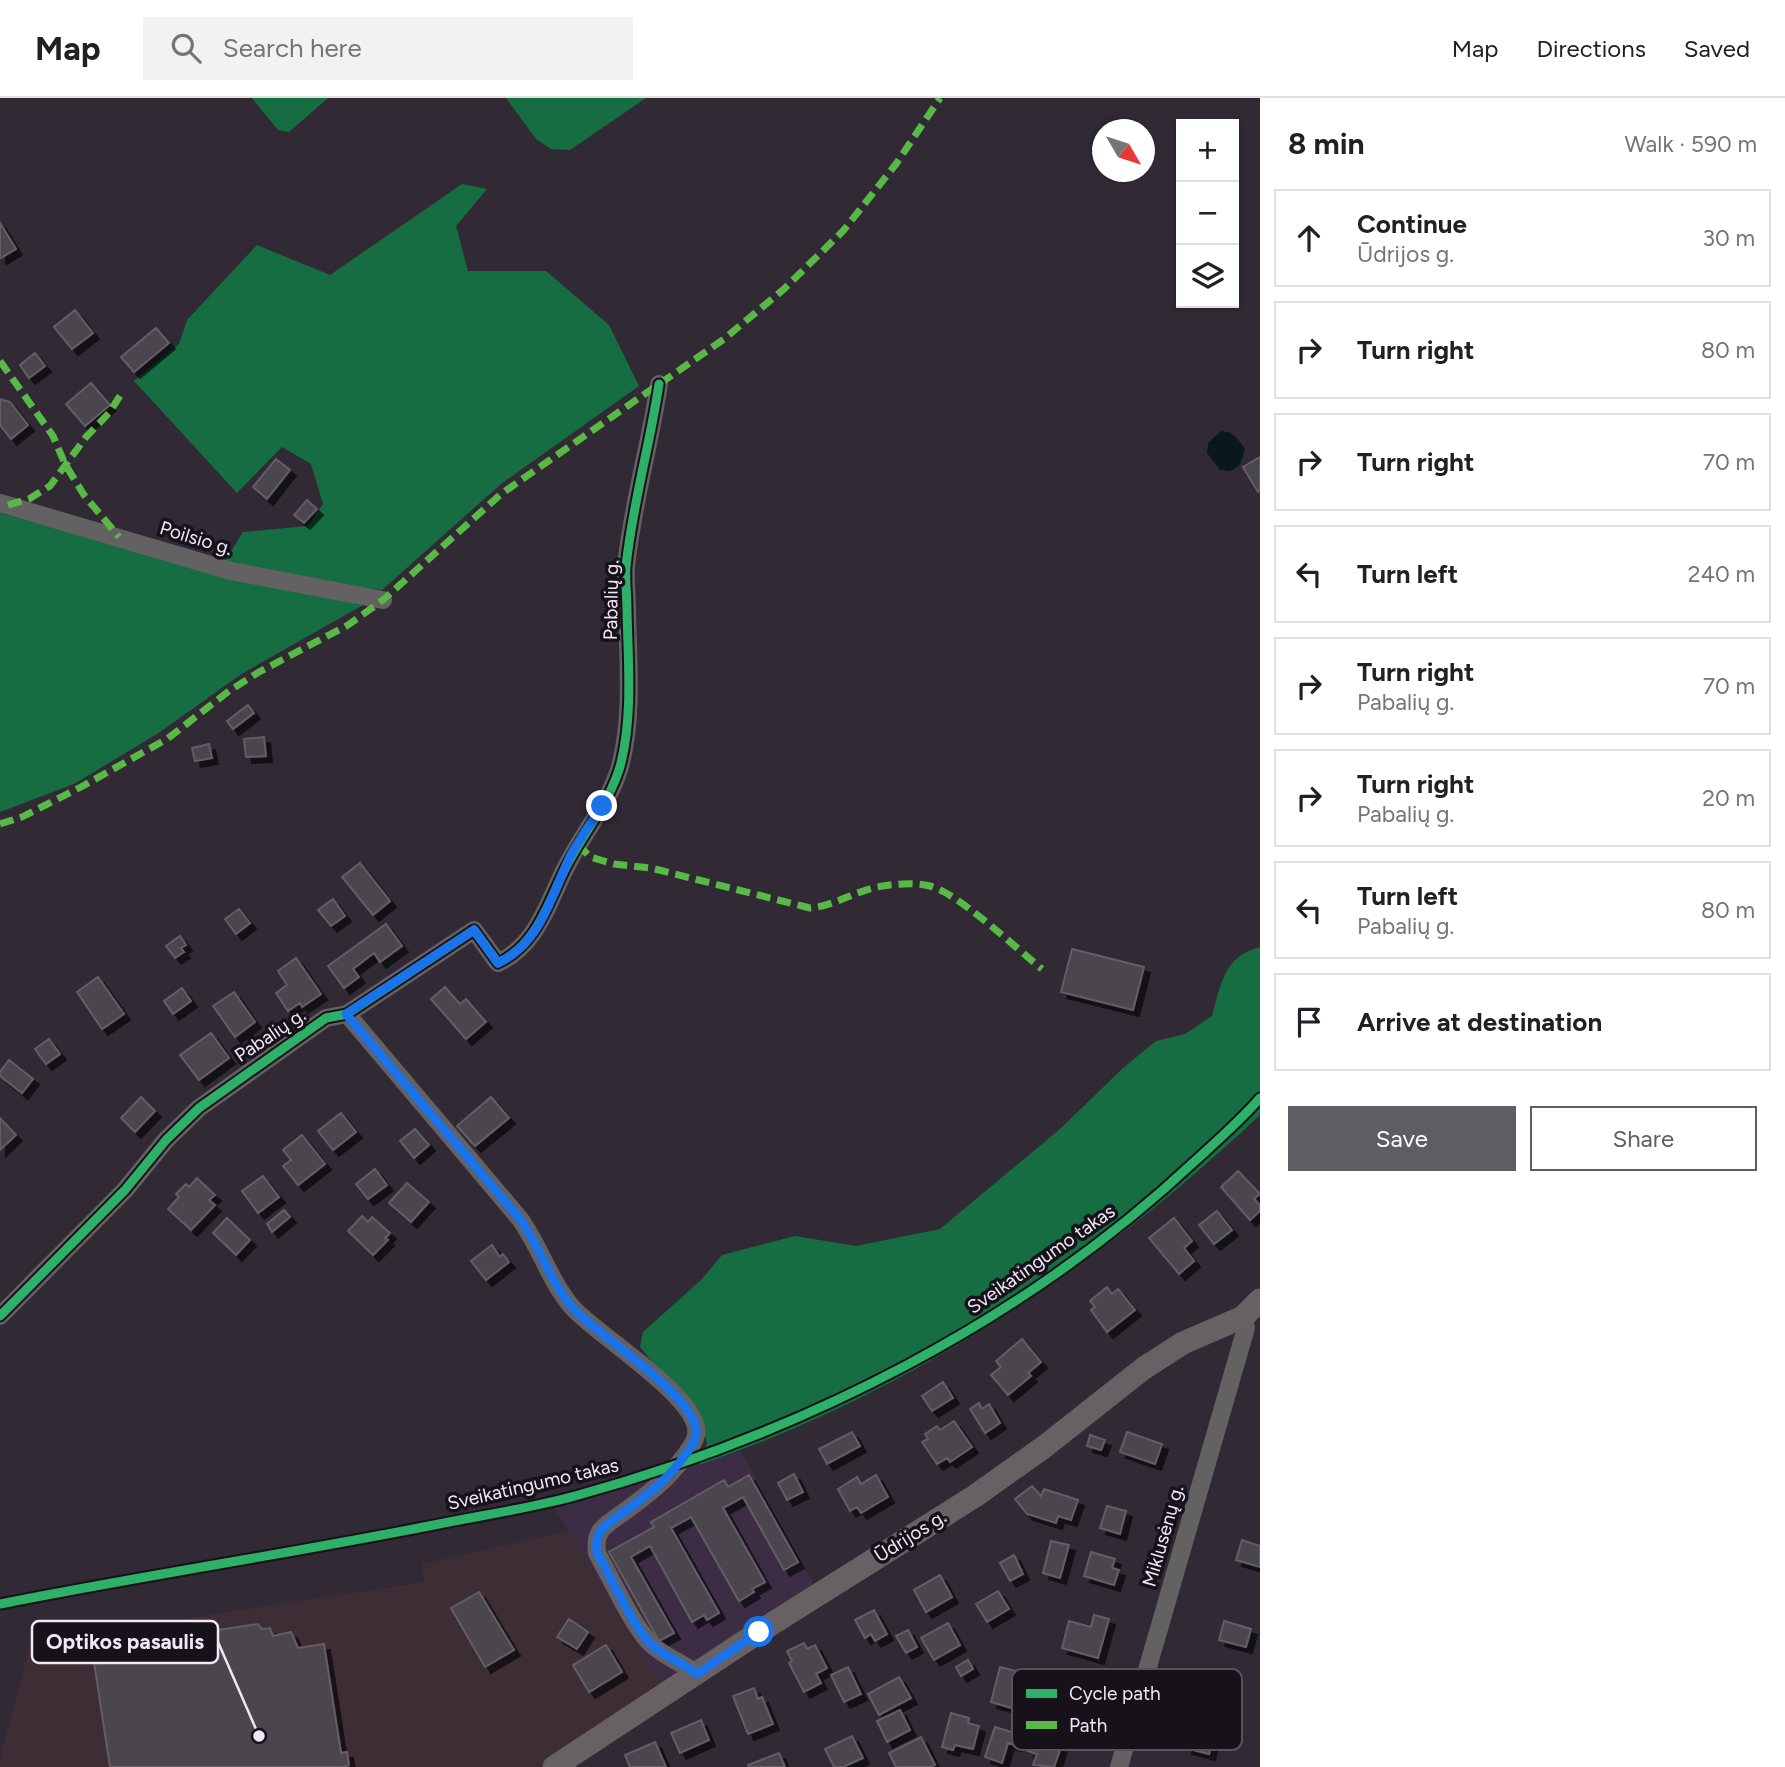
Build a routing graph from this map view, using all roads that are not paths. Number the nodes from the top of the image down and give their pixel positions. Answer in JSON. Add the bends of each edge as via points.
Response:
{"nodes":[{"id":1,"x":659,"y":384,"type":"dead end"},
{"id":2,"x":0,"y":503,"type":"edge"},
{"id":3,"x":383,"y":600,"type":"dead end"},
{"id":4,"x":346,"y":1014,"type":"junction"},
{"id":5,"x":1260,"y":1300,"type":"edge"},
{"id":6,"x":0,"y":1316,"type":"edge"},
{"id":7,"x":1243,"y":1317,"type":"junction"},
{"id":8,"x":1147,"y":1669,"type":"edge"},
{"id":9,"x":697,"y":1674,"type":"junction"},
{"id":10,"x":1124,"y":1750,"type":"edge"},
{"id":11,"x":554,"y":1767,"type":"edge"},
{"id":12,"x":1119,"y":1767,"type":"edge"}],
"edges":[{"from":1,"to":4,"type":"street","name":"Pabalių g.","via":[[626,569],[627,719],[614,783],[572,854],[538,928],[524,945],[498,963],[474,930]]},
{"from":2,"to":3,"type":"street","name":"Poilsio g.","via":[[231,571]]},
{"from":4,"to":6,"type":"street","name":"Pabalių g.","via":[[326,1018],[199,1108]]},
{"from":4,"to":9,"type":"street","via":[[520,1219],[574,1309],[654,1375],[695,1421],[696,1434],[679,1464],[601,1529],[596,1541],[597,1553],[642,1633],[652,1646]]},
{"from":5,"to":7,"type":"main road","name":"Ūdrijos g."},
{"from":7,"to":8,"type":"street","name":"Miklusėnų g.","via":[[1246,1328]]},
{"from":7,"to":9,"type":"main road","name":"Ūdrijos g.","via":[[1183,1343],[1144,1368],[975,1496]]},
{"from":9,"to":11,"type":"main road","name":"Ūdrijos g."},
{"from":10,"to":12,"type":"street","name":"Miklusėnų g."}]}
